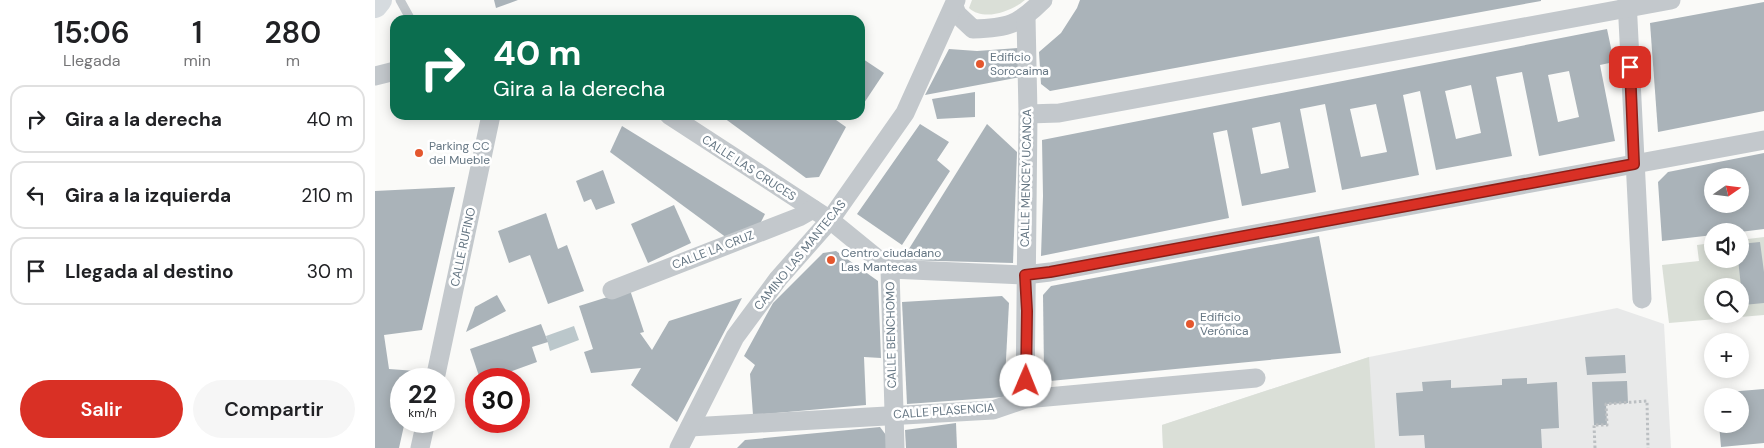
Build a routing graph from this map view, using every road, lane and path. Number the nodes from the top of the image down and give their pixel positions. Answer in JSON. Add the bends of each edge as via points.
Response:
{"nodes":[{"id":1,"x":379,"y":0,"type":"edge"},
{"id":2,"x":400,"y":0,"type":"edge"},
{"id":3,"x":1043,"y":0,"type":"edge"},
{"id":4,"x":1671,"y":0,"type":"edge"},
{"id":5,"x":955,"y":3,"type":"edge"},
{"id":6,"x":1627,"y":4,"type":"edge"},
{"id":7,"x":375,"y":5,"type":"edge"},
{"id":8,"x":408,"y":15,"type":"edge"},
{"id":9,"x":1026,"y":17,"type":"junction"},
{"id":10,"x":973,"y":28,"type":"junction"},
{"id":11,"x":939,"y":38,"type":"junction"},
{"id":12,"x":390,"y":72,"type":"edge"},
{"id":13,"x":375,"y":76,"type":"edge"},
{"id":14,"x":1028,"y":114,"type":"junction"},
{"id":15,"x":490,"y":120,"type":"edge"},
{"id":16,"x":677,"y":120,"type":"edge"},
{"id":17,"x":1764,"y":140,"type":"edge"},
{"id":18,"x":1634,"y":164,"type":"junction"},
{"id":19,"x":813,"y":209,"type":"junction"},
{"id":20,"x":830,"y":220,"type":"junction"},
{"id":21,"x":890,"y":269,"type":"junction"},
{"id":22,"x":1025,"y":275,"type":"junction"},
{"id":23,"x":612,"y":290,"type":"dead end"},
{"id":24,"x":1642,"y":299,"type":"dead end"},
{"id":25,"x":437,"y":368,"type":"edge"},
{"id":26,"x":1256,"y":378,"type":"dead end"},
{"id":27,"x":1025,"y":398,"type":"junction"},
{"id":28,"x":893,"y":415,"type":"junction"},
{"id":29,"x":423,"y":433,"type":"edge"},
{"id":30,"x":686,"y":441,"type":"edge"},
{"id":31,"x":420,"y":448,"type":"edge"},
{"id":32,"x":895,"y":448,"type":"edge"},
{"id":33,"x":1595,"y":448,"type":"edge"},
{"id":34,"x":1648,"y":448,"type":"edge"}],
"edges":[{"from":1,"to":7,"type":"street"},
{"from":2,"to":8,"type":"lane"},
{"from":3,"to":9,"type":"street"},
{"from":4,"to":6,"type":"street"},
{"from":5,"to":10,"type":"street","via":[[957,14]]},
{"from":5,"to":11,"type":"street","name":"CAMINO LAS MANTECAS"},
{"from":6,"to":14,"type":"street","via":[[1059,113]]},
{"from":6,"to":18,"type":"street"},
{"from":9,"to":10,"type":"street","via":[[1001,28]]},
{"from":9,"to":14,"type":"street","name":"CALLE MENCEY UCANCA"},
{"from":10,"to":11,"type":"street"},
{"from":11,"to":20,"type":"street","name":"CAMINO LAS MANTECAS","via":[[905,113]]},
{"from":12,"to":13,"type":"street"},
{"from":14,"to":22,"type":"street","name":"CALLE MENCEY UCANCA"},
{"from":15,"to":25,"type":"street","name":"CALLE RUFINO"},
{"from":16,"to":19,"type":"street","name":"CALLE LAS CRUCES"},
{"from":17,"to":18,"type":"street"},
{"from":18,"to":22,"type":"street"},
{"from":18,"to":24,"type":"street"},
{"from":19,"to":20,"type":"street","name":"CALLE LAS CRUCES"},
{"from":19,"to":23,"type":"street","name":"CALLE LA CRUZ"},
{"from":20,"to":21,"type":"street","name":"CALLE BENCHOMO"},
{"from":20,"to":30,"type":"street","name":"CAMINO LAS MANTECAS","via":[[777,279],[735,337]]},
{"from":21,"to":22,"type":"street"},
{"from":21,"to":28,"type":"street","name":"CALLE BENCHOMO"},
{"from":22,"to":27,"type":"street","name":"CALLE MENCEY UCANCA"},
{"from":26,"to":27,"type":"street","name":"CALLE PLASENCIA"},
{"from":27,"to":28,"type":"street","name":"CALLE PLASENCIA","via":[[993,410]]},
{"from":28,"to":30,"type":"street","name":"CALLE PLASENCIA"},
{"from":28,"to":32,"type":"street","name":"CALLE BENCHOMO"},
{"from":29,"to":31,"type":"street"},
{"from":33,"to":34,"type":"path","via":[[1594,426],[1607,425],[1607,404],[1647,402]]}]}
